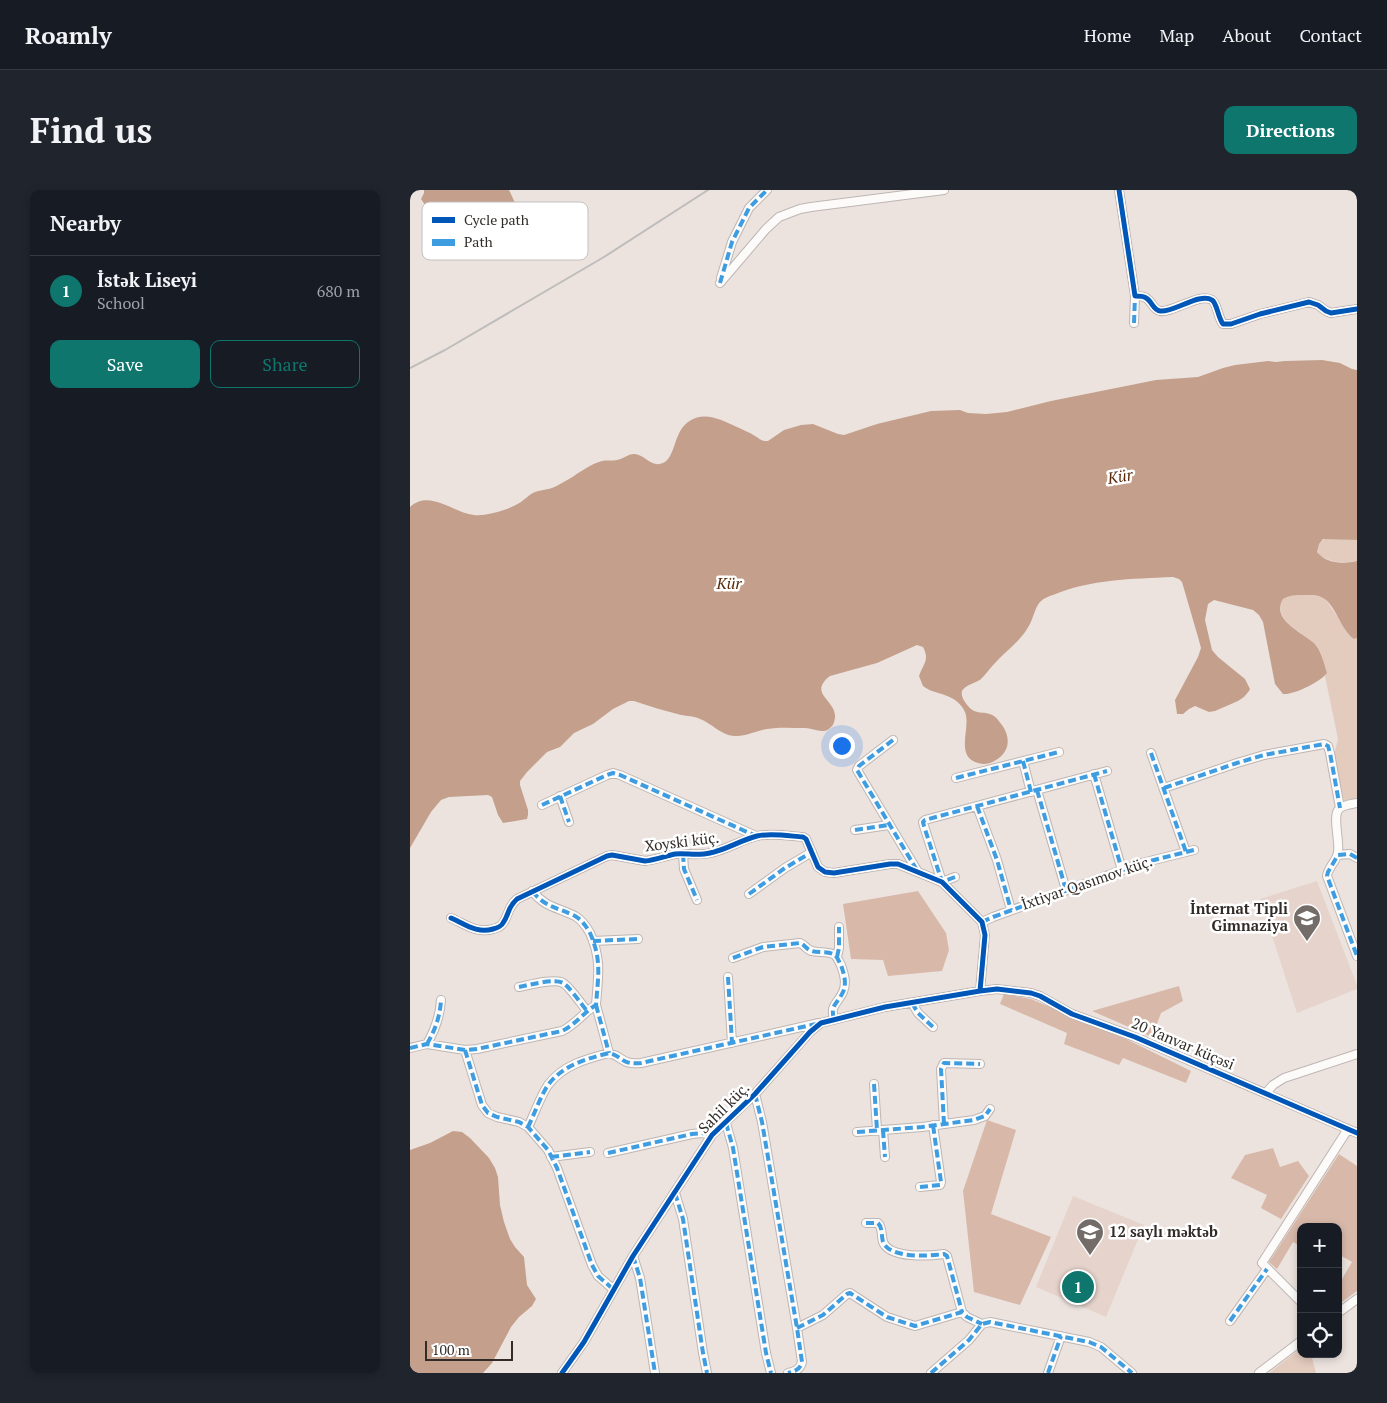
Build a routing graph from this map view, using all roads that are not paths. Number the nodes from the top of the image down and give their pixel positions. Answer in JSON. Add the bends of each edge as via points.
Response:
{"nodes":[{"id":1,"x":767,"y":190,"type":"edge"},
{"id":2,"x":944,"y":190,"type":"edge"},
{"id":3,"x":1119,"y":190,"type":"edge"},
{"id":4,"x":1135,"y":296,"type":"junction"},
{"id":5,"x":1357,"y":309,"type":"edge"},
{"id":6,"x":1134,"y":323,"type":"dead end"},
{"id":7,"x":894,"y":740,"type":"dead end"},
{"id":8,"x":1059,"y":752,"type":"dead end"},
{"id":9,"x":1151,"y":753,"type":"dead end"},
{"id":10,"x":1023,"y":761,"type":"junction"},
{"id":11,"x":1107,"y":771,"type":"dead end"},
{"id":12,"x":1094,"y":774,"type":"junction"},
{"id":13,"x":956,"y":778,"type":"dead end"},
{"id":14,"x":1164,"y":788,"type":"junction"},
{"id":15,"x":1034,"y":791,"type":"junction"},
{"id":16,"x":560,"y":796,"type":"junction"},
{"id":17,"x":1357,"y":803,"type":"edge"},
{"id":18,"x":542,"y":804,"type":"dead end"},
{"id":19,"x":977,"y":806,"type":"junction"},
{"id":20,"x":1340,"y":808,"type":"junction"},
{"id":21,"x":569,"y":822,"type":"dead end"},
{"id":22,"x":889,"y":824,"type":"junction"},
{"id":23,"x":855,"y":830,"type":"dead end"},
{"id":24,"x":756,"y":836,"type":"junction"},
{"id":25,"x":812,"y":852,"type":"junction"},
{"id":26,"x":683,"y":854,"type":"junction"},
{"id":27,"x":1338,"y":855,"type":"junction"},
{"id":28,"x":1357,"y":858,"type":"edge"},
{"id":29,"x":1122,"y":870,"type":"junction"},
{"id":30,"x":918,"y":872,"type":"junction"},
{"id":31,"x":955,"y":877,"type":"dead end"},
{"id":32,"x":942,"y":882,"type":"junction"},
{"id":33,"x":1066,"y":890,"type":"junction"},
{"id":34,"x":532,"y":891,"type":"junction"},
{"id":35,"x":749,"y":894,"type":"dead end"},
{"id":36,"x":696,"y":900,"type":"dead end"},
{"id":37,"x":1011,"y":910,"type":"junction"},
{"id":38,"x":451,"y":918,"type":"dead end"},
{"id":39,"x":982,"y":922,"type":"junction"},
{"id":40,"x":839,"y":927,"type":"dead end"},
{"id":41,"x":638,"y":939,"type":"dead end"},
{"id":42,"x":593,"y":941,"type":"junction"},
{"id":43,"x":1357,"y":956,"type":"edge"},
{"id":44,"x":837,"y":957,"type":"junction"},
{"id":45,"x":733,"y":958,"type":"dead end"},
{"id":46,"x":728,"y":977,"type":"dead end"},
{"id":47,"x":519,"y":987,"type":"dead end"},
{"id":48,"x":980,"y":991,"type":"junction"},
{"id":49,"x":441,"y":1000,"type":"dead end"},
{"id":50,"x":912,"y":1003,"type":"junction"},
{"id":51,"x":596,"y":1005,"type":"junction"},
{"id":52,"x":587,"y":1011,"type":"junction"},
{"id":53,"x":834,"y":1020,"type":"junction"},
{"id":54,"x":821,"y":1022,"type":"junction"},
{"id":55,"x":933,"y":1027,"type":"dead end"},
{"id":56,"x":791,"y":1030,"type":"junction"},
{"id":57,"x":732,"y":1043,"type":"junction"},
{"id":58,"x":427,"y":1044,"type":"junction"},
{"id":59,"x":797,"y":1046,"type":"junction"},
{"id":60,"x":410,"y":1048,"type":"edge"},
{"id":61,"x":464,"y":1050,"type":"junction"},
{"id":62,"x":609,"y":1053,"type":"junction"},
{"id":63,"x":1357,"y":1054,"type":"edge"},
{"id":64,"x":980,"y":1064,"type":"dead end"},
{"id":65,"x":874,"y":1084,"type":"dead end"},
{"id":66,"x":1266,"y":1093,"type":"junction"},
{"id":67,"x":755,"y":1094,"type":"junction"},
{"id":68,"x":990,"y":1109,"type":"dead end"},
{"id":69,"x":726,"y":1122,"type":"junction"},
{"id":70,"x":944,"y":1124,"type":"junction"},
{"id":71,"x":933,"y":1125,"type":"junction"},
{"id":72,"x":528,"y":1127,"type":"junction"},
{"id":73,"x":1348,"y":1129,"type":"junction"},
{"id":74,"x":880,"y":1130,"type":"junction"},
{"id":75,"x":857,"y":1132,"type":"dead end"},
{"id":76,"x":1357,"y":1133,"type":"edge"},
{"id":77,"x":712,"y":1135,"type":"junction"},
{"id":78,"x":590,"y":1152,"type":"dead end"},
{"id":79,"x":608,"y":1153,"type":"dead end"},
{"id":80,"x":551,"y":1157,"type":"junction"},
{"id":81,"x":885,"y":1158,"type":"dead end"},
{"id":82,"x":920,"y":1187,"type":"dead end"},
{"id":83,"x":675,"y":1193,"type":"junction"},
{"id":84,"x":866,"y":1223,"type":"dead end"},
{"id":85,"x":633,"y":1256,"type":"junction"},
{"id":86,"x":1267,"y":1269,"type":"junction"},
{"id":87,"x":613,"y":1289,"type":"junction"},
{"id":88,"x":1297,"y":1298,"type":"edge"},
{"id":89,"x":1357,"y":1299,"type":"edge"},
{"id":90,"x":1342,"y":1309,"type":"edge"},
{"id":91,"x":962,"y":1312,"type":"junction"},
{"id":92,"x":1230,"y":1321,"type":"dead end"},
{"id":93,"x":982,"y":1324,"type":"junction"},
{"id":94,"x":797,"y":1328,"type":"junction"},
{"id":95,"x":1061,"y":1336,"type":"junction"},
{"id":96,"x":1297,"y":1343,"type":"edge"},
{"id":97,"x":562,"y":1373,"type":"edge"},
{"id":98,"x":654,"y":1373,"type":"edge"},
{"id":99,"x":707,"y":1373,"type":"edge"},
{"id":100,"x":771,"y":1373,"type":"edge"},
{"id":101,"x":788,"y":1373,"type":"edge"},
{"id":102,"x":931,"y":1373,"type":"edge"},
{"id":103,"x":1048,"y":1373,"type":"edge"},
{"id":104,"x":1132,"y":1373,"type":"edge"},
{"id":105,"x":1259,"y":1373,"type":"edge"}],
"edges":[{"from":1,"to":2,"type":"street","via":[[749,208],[732,242],[720,283],[766,229],[779,217],[800,208]]},
{"from":3,"to":4,"type":"street"},
{"from":4,"to":5,"type":"street","via":[[1146,297],[1159,311],[1206,298],[1214,302],[1223,324],[1309,302],[1331,313]]},
{"from":4,"to":6,"type":"street"},
{"from":7,"to":22,"type":"street","via":[[857,770]]},
{"from":8,"to":10,"type":"street"},
{"from":9,"to":14,"type":"street"},
{"from":10,"to":13,"type":"street"},
{"from":10,"to":15,"type":"street"},
{"from":11,"to":12,"type":"street"},
{"from":12,"to":15,"type":"street"},
{"from":12,"to":29,"type":"street"},
{"from":14,"to":20,"type":"street","via":[[1237,762],[1324,744],[1330,753]]},
{"from":14,"to":29,"type":"street","name":"İxtiyar Qasımov küç.","via":[[1190,851]]},
{"from":15,"to":19,"type":"street"},
{"from":15,"to":33,"type":"street"},
{"from":16,"to":18,"type":"street"},
{"from":16,"to":21,"type":"street"},
{"from":16,"to":24,"type":"street","via":[[612,773]]},
{"from":17,"to":20,"type":"street"},
{"from":19,"to":32,"type":"street","via":[[923,822]]},
{"from":19,"to":37,"type":"street"},
{"from":20,"to":27,"type":"street","via":[[1336,816]]},
{"from":22,"to":23,"type":"street"},
{"from":22,"to":30,"type":"street"},
{"from":24,"to":25,"type":"street","name":"Xoyski küç.","via":[[803,837]]},
{"from":24,"to":26,"type":"street","name":"Xoyski küç.","via":[[725,850]]},
{"from":25,"to":30,"type":"street","name":"Xoyski küç.","via":[[818,867],[825,872],[898,864]]},
{"from":25,"to":35,"type":"street"},
{"from":26,"to":34,"type":"street","name":"Xoyski küç.","via":[[645,861],[607,856]]},
{"from":26,"to":36,"type":"street","via":[[684,869]]},
{"from":27,"to":28,"type":"street","via":[[1350,854]]},
{"from":27,"to":43,"type":"street","via":[[1328,872],[1328,879]]},
{"from":29,"to":33,"type":"street","name":"İxtiyar Qasımov küç."},
{"from":30,"to":32,"type":"street","name":"Xoyski küç."},
{"from":31,"to":32,"type":"street"},
{"from":32,"to":39,"type":"street","name":"Xoyski küç."},
{"from":33,"to":37,"type":"street","name":"İxtiyar Qasımov küç."},
{"from":34,"to":38,"type":"street","name":"Xoyski küç.","via":[[516,899],[504,922],[496,928],[478,930]]},
{"from":34,"to":42,"type":"street","via":[[546,904],[576,916]]},
{"from":37,"to":39,"type":"street","name":"İxtiyar Qasımov küç."},
{"from":39,"to":48,"type":"street","via":[[985,935]]},
{"from":40,"to":44,"type":"street"},
{"from":41,"to":42,"type":"street"},
{"from":42,"to":51,"type":"street","via":[[599,970]]},
{"from":44,"to":45,"type":"street","via":[[807,950],[800,943],[763,947]]},
{"from":44,"to":53,"type":"street","via":[[845,981],[843,993],[833,1006]]},
{"from":46,"to":57,"type":"street"},
{"from":47,"to":52,"type":"street","via":[[558,981],[564,983]]},
{"from":48,"to":50,"type":"street"},
{"from":48,"to":66,"type":"street","name":"20 Yanvar küçəsi","via":[[997,989],[1040,996],[1072,1014]]},
{"from":49,"to":58,"type":"street","via":[[440,1015]]},
{"from":50,"to":53,"type":"street"},
{"from":50,"to":55,"type":"street"},
{"from":51,"to":52,"type":"street"},
{"from":51,"to":62,"type":"street"},
{"from":52,"to":61,"type":"street","via":[[562,1031]]},
{"from":53,"to":54,"type":"street"},
{"from":54,"to":56,"type":"street"},
{"from":54,"to":59,"type":"street","name":"Sahil küç."},
{"from":56,"to":57,"type":"street"},
{"from":56,"to":59,"type":"street"},
{"from":57,"to":62,"type":"street","via":[[632,1064]]},
{"from":58,"to":60,"type":"street"},
{"from":58,"to":61,"type":"street"},
{"from":59,"to":67,"type":"street","name":"Sahil küç."},
{"from":61,"to":72,"type":"street","via":[[482,1105],[488,1113]]},
{"from":62,"to":72,"type":"street","via":[[580,1062],[558,1075],[548,1086]]},
{"from":63,"to":66,"type":"street","via":[[1284,1078]]},
{"from":64,"to":70,"type":"street","via":[[942,1065]]},
{"from":65,"to":74,"type":"street"},
{"from":66,"to":73,"type":"street","name":"20 Yanvar küçəsi"},
{"from":67,"to":69,"type":"street","name":"Sahil küç."},
{"from":67,"to":94,"type":"street"},
{"from":68,"to":70,"type":"street","via":[[982,1118]]},
{"from":69,"to":77,"type":"street","name":"Sahil küç."},
{"from":69,"to":100,"type":"street"},
{"from":70,"to":71,"type":"street"},
{"from":71,"to":74,"type":"street"},
{"from":71,"to":82,"type":"street","via":[[941,1182],[940,1186]]},
{"from":72,"to":80,"type":"street"},
{"from":73,"to":76,"type":"street","name":"20 Yanvar küçəsi"},
{"from":73,"to":86,"type":"street","via":[[1262,1263]]},
{"from":74,"to":75,"type":"street"},
{"from":74,"to":81,"type":"street"},
{"from":77,"to":79,"type":"street","via":[[692,1134]]},
{"from":77,"to":83,"type":"street","name":"Sahil küç."},
{"from":78,"to":80,"type":"street"},
{"from":80,"to":87,"type":"street","via":[[592,1265],[598,1276]]},
{"from":83,"to":85,"type":"street","name":"Sahil küç."},
{"from":83,"to":99,"type":"street","via":[[683,1219]]},
{"from":84,"to":91,"type":"street","via":[[881,1225],[884,1244],[903,1254],[947,1256]]},
{"from":85,"to":87,"type":"street","name":"Sahil küç."},
{"from":85,"to":98,"type":"street","via":[[641,1285]]},
{"from":86,"to":88,"type":"street"},
{"from":86,"to":92,"type":"street"},
{"from":87,"to":97,"type":"street","name":"Sahil küç.","via":[[584,1342]]},
{"from":89,"to":90,"type":"street"},
{"from":91,"to":93,"type":"street"},
{"from":91,"to":94,"type":"street","via":[[915,1326],[887,1317],[850,1293],[823,1315]]},
{"from":93,"to":95,"type":"street","via":[[995,1322]]},
{"from":93,"to":102,"type":"street"},
{"from":94,"to":101,"type":"street","via":[[802,1362],[798,1370]]},
{"from":95,"to":103,"type":"street"},
{"from":95,"to":104,"type":"street","via":[[1098,1345]]},
{"from":96,"to":105,"type":"street"}]}
